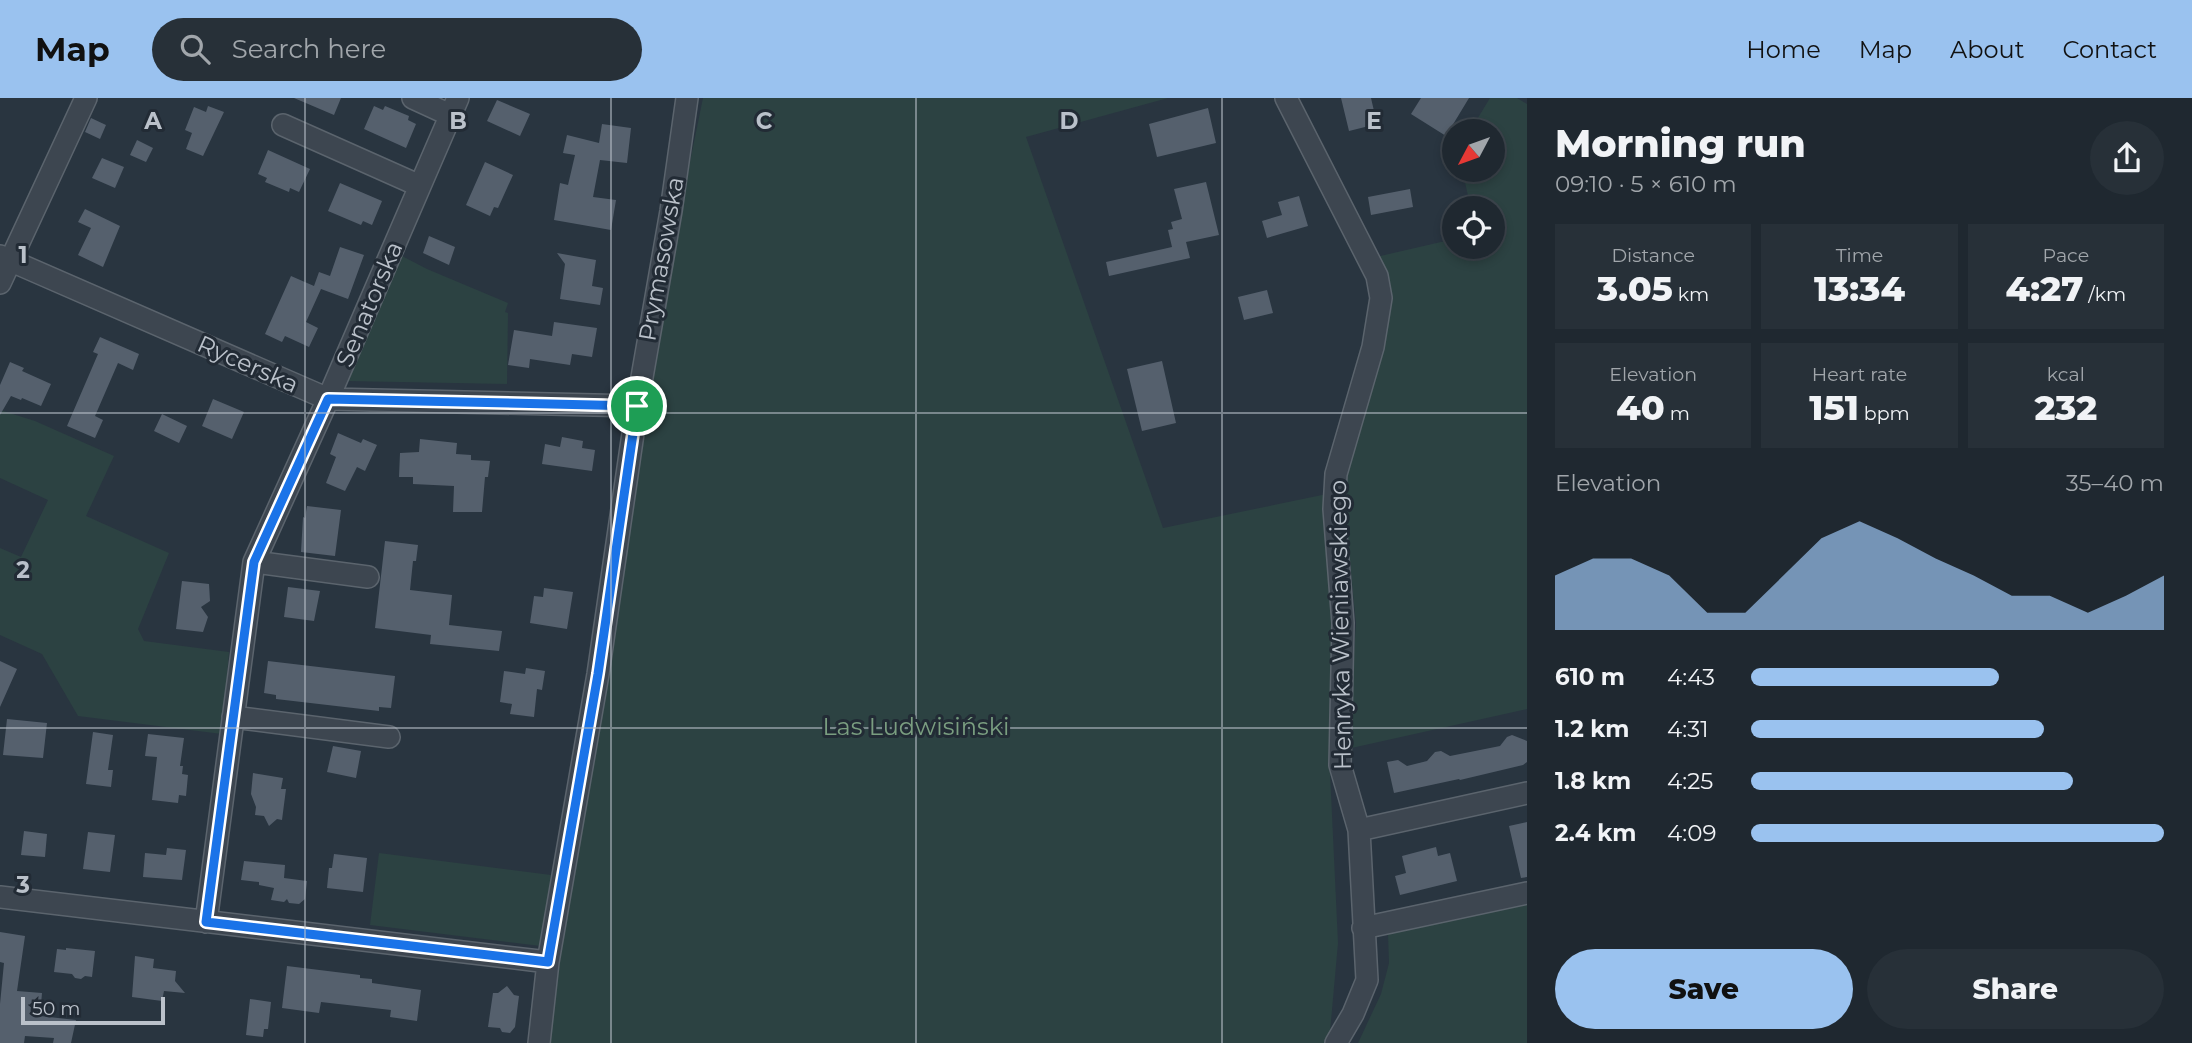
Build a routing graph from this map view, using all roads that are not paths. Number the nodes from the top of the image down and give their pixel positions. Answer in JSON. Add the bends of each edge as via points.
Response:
{"nodes":[{"id":1,"x":413,"y":98,"type":"edge"},
{"id":2,"x":687,"y":98,"type":"edge"},
{"id":3,"x":1286,"y":98,"type":"edge"},
{"id":4,"x":78,"y":101,"type":"edge"},
{"id":5,"x":454,"y":106,"type":"edge"},
{"id":6,"x":283,"y":125,"type":"dead end"},
{"id":7,"x":420,"y":186,"type":"junction"},
{"id":8,"x":5,"y":258,"type":"edge"},
{"id":9,"x":0,"y":283,"type":"edge"},
{"id":10,"x":328,"y":399,"type":"junction"},
{"id":11,"x":637,"y":406,"type":"junction"},
{"id":12,"x":254,"y":562,"type":"junction"},
{"id":13,"x":368,"y":577,"type":"dead end"},
{"id":14,"x":233,"y":717,"type":"junction"},
{"id":15,"x":389,"y":737,"type":"dead end"},
{"id":16,"x":1527,"y":793,"type":"edge"},
{"id":17,"x":1359,"y":830,"type":"junction"},
{"id":18,"x":1527,"y":893,"type":"edge"},
{"id":19,"x":0,"y":897,"type":"edge"},
{"id":20,"x":206,"y":922,"type":"junction"},
{"id":21,"x":1363,"y":928,"type":"junction"},
{"id":22,"x":548,"y":962,"type":"junction"},
{"id":23,"x":538,"y":1043,"type":"edge"},
{"id":24,"x":1336,"y":1043,"type":"edge"}],
"edges":[{"from":1,"to":5,"type":"street"},
{"from":2,"to":11,"type":"street","name":"Prymasowska"},
{"from":3,"to":17,"type":"street","name":"Henryka Wieniawskiego","via":[[1377,276],[1381,298],[1373,346],[1336,474],[1334,509],[1343,623],[1339,765]]},
{"from":4,"to":8,"type":"street","via":[[17,250]]},
{"from":5,"to":7,"type":"street","name":"Senatorska"},
{"from":6,"to":7,"type":"street"},
{"from":7,"to":10,"type":"street","name":"Senatorska"},
{"from":8,"to":9,"type":"street"},
{"from":8,"to":10,"type":"street","name":"Rycerska"},
{"from":10,"to":11,"type":"street","name":"Rycerska"},
{"from":10,"to":12,"type":"street","name":"Senatorska"},
{"from":11,"to":22,"type":"street","name":"Prymasowska","via":[[598,674]]},
{"from":12,"to":13,"type":"street"},
{"from":12,"to":14,"type":"street","name":"Senatorska"},
{"from":14,"to":15,"type":"street"},
{"from":14,"to":20,"type":"street","name":"Senatorska"},
{"from":16,"to":17,"type":"street"},
{"from":17,"to":21,"type":"street","name":"Henryka Wieniawskiego"},
{"from":18,"to":21,"type":"street"},
{"from":19,"to":20,"type":"street"},
{"from":20,"to":22,"type":"street"},
{"from":21,"to":24,"type":"street","name":"Henryka Wieniawskiego","via":[[1367,980]]},
{"from":22,"to":23,"type":"street","name":"Prymasowska"}]}
